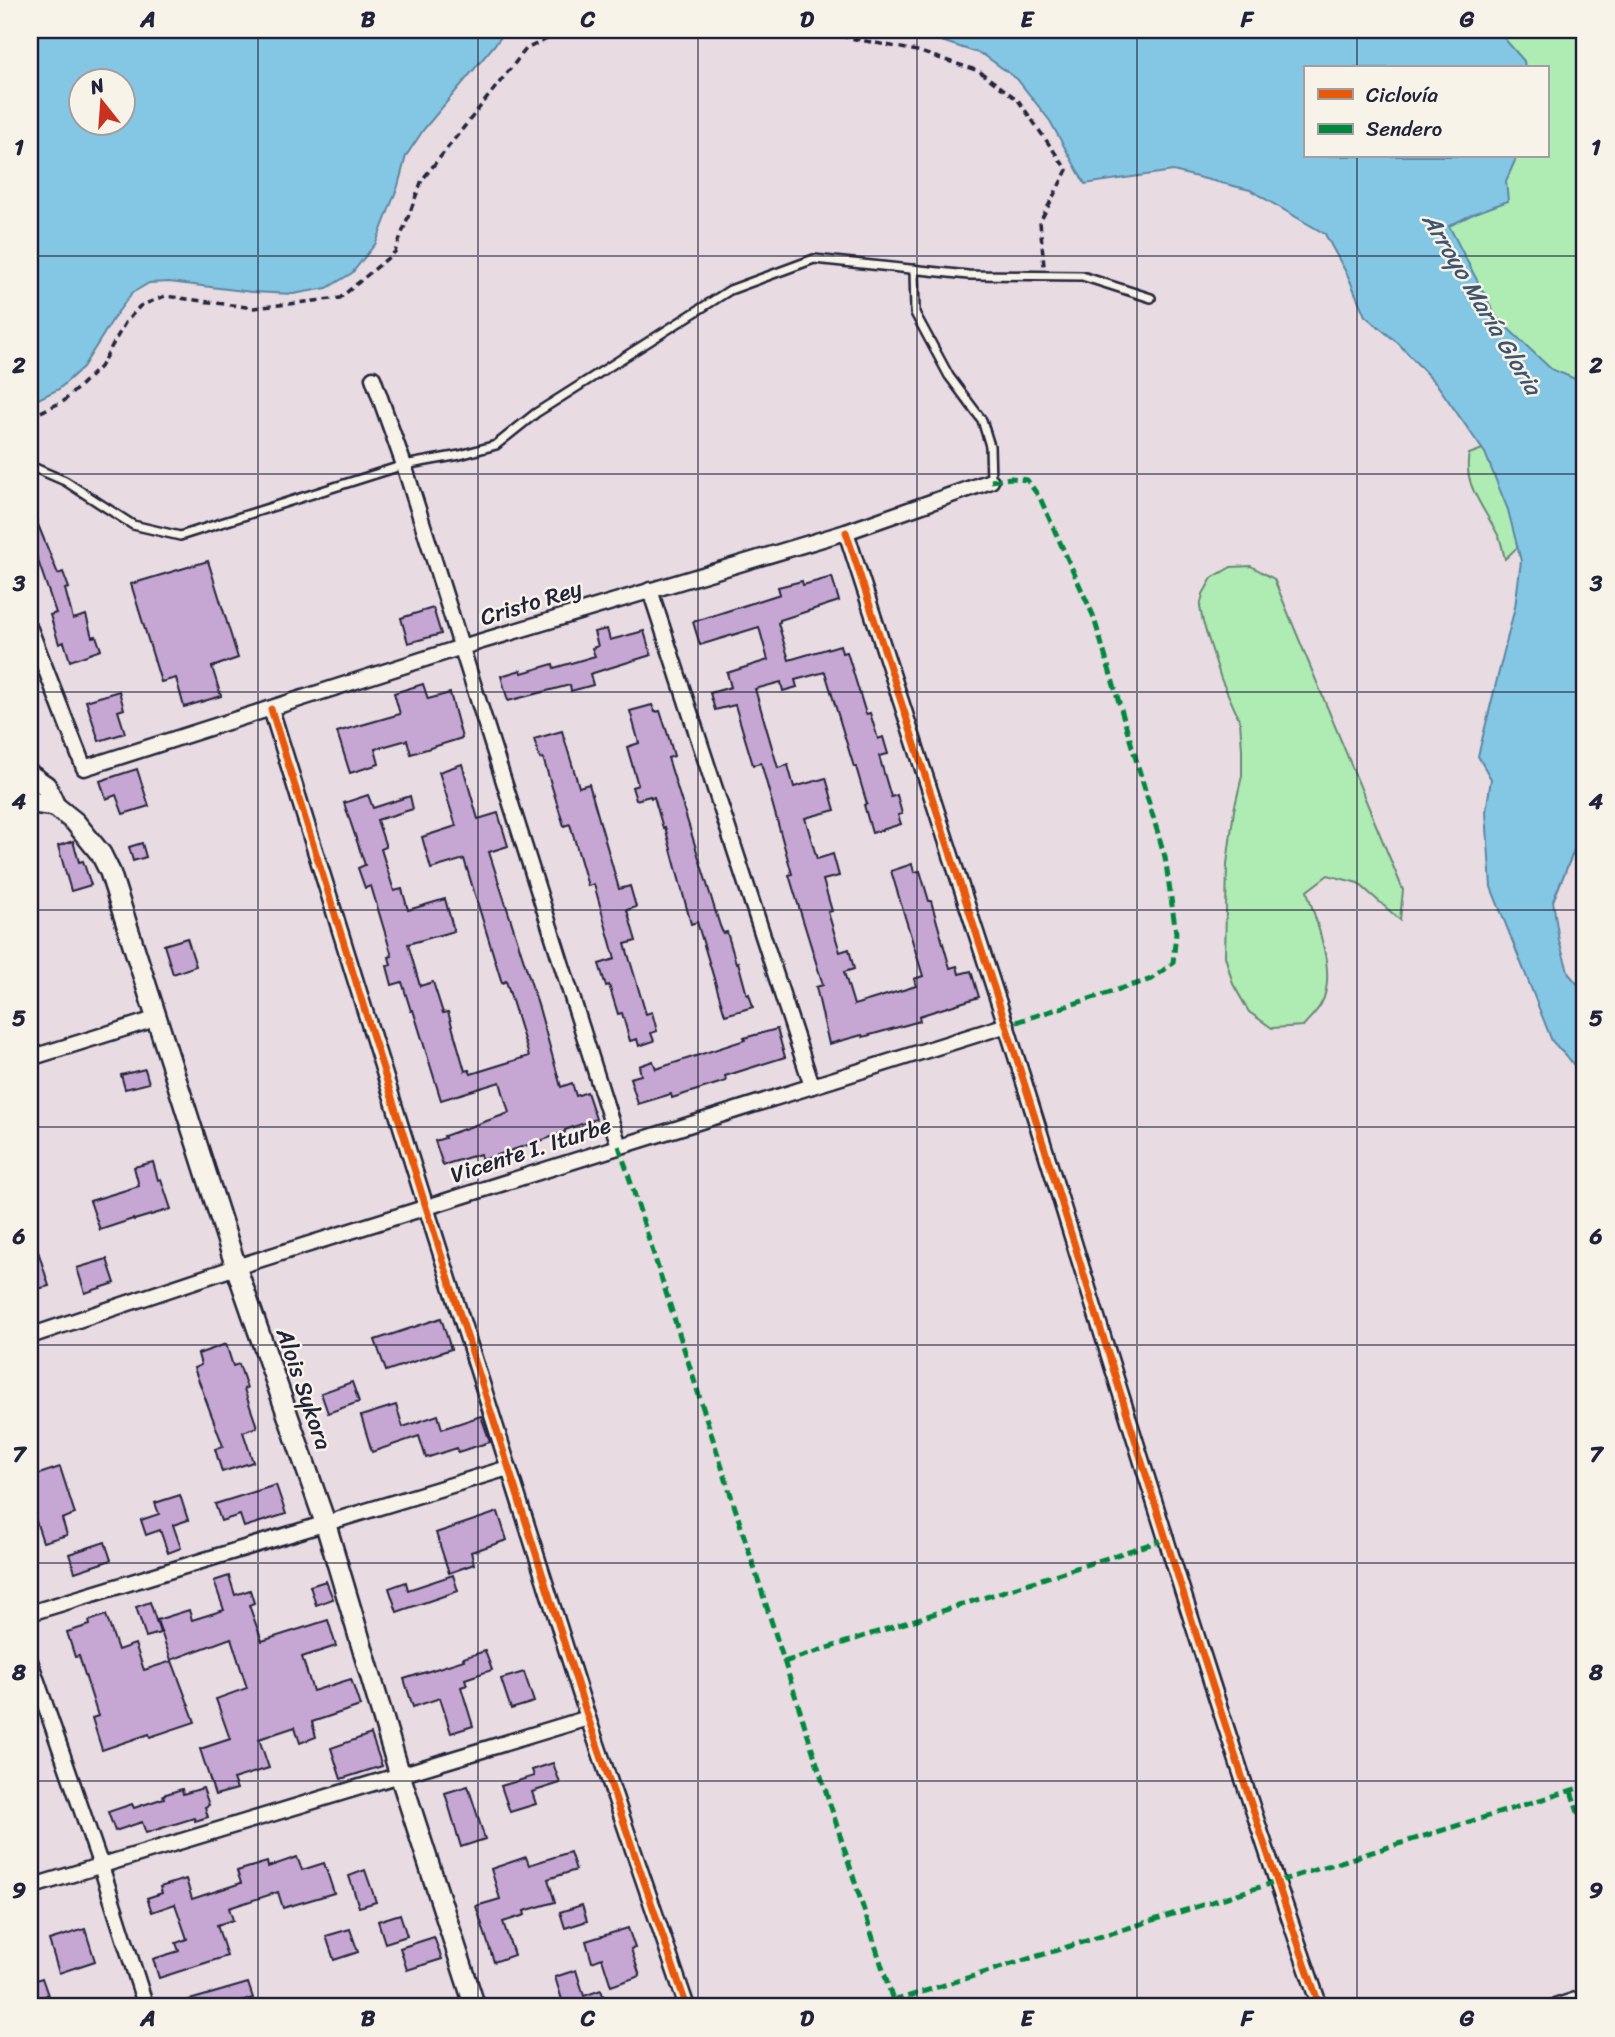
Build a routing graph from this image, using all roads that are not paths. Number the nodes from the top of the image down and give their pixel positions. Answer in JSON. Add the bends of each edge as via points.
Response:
{"nodes":[{"id":1,"x":915,"y":269,"type":"junction"},
{"id":2,"x":1151,"y":298,"type":"dead end"},
{"id":3,"x":373,"y":378,"type":"dead end"},
{"id":4,"x":404,"y":465,"type":"junction"},
{"id":5,"x":30,"y":468,"type":"edge"},
{"id":6,"x":991,"y":481,"type":"joint"},
{"id":7,"x":846,"y":532,"type":"junction"},
{"id":8,"x":650,"y":590,"type":"junction"},
{"id":9,"x":30,"y":629,"type":"edge"},
{"id":10,"x":32,"y":646,"type":"edge"},
{"id":11,"x":462,"y":647,"type":"junction"},
{"id":12,"x":271,"y":709,"type":"junction"},
{"id":13,"x":30,"y":775,"type":"edge"},
{"id":14,"x":30,"y":799,"type":"edge"},
{"id":15,"x":55,"y":806,"type":"junction"},
{"id":16,"x":155,"y":1019,"type":"junction"},
{"id":17,"x":1006,"y":1026,"type":"junction"},
{"id":18,"x":30,"y":1058,"type":"edge"},
{"id":19,"x":812,"y":1086,"type":"junction"},
{"id":20,"x":619,"y":1146,"type":"junction"},
{"id":21,"x":426,"y":1207,"type":"junction"},
{"id":22,"x":236,"y":1267,"type":"junction"},
{"id":23,"x":30,"y":1336,"type":"edge"},
{"id":24,"x":508,"y":1468,"type":"junction"},
{"id":25,"x":325,"y":1522,"type":"junction"},
{"id":26,"x":30,"y":1613,"type":"edge"},
{"id":27,"x":30,"y":1661,"type":"edge"},
{"id":28,"x":588,"y":1718,"type":"junction"},
{"id":29,"x":400,"y":1775,"type":"junction"},
{"id":30,"x":101,"y":1866,"type":"junction"},
{"id":31,"x":30,"y":1887,"type":"edge"},
{"id":32,"x":1585,"y":1997,"type":"edge"},
{"id":33,"x":146,"y":2007,"type":"edge"},
{"id":34,"x":475,"y":2007,"type":"edge"},
{"id":35,"x":687,"y":2007,"type":"edge"},
{"id":36,"x":1320,"y":2007,"type":"edge"},
{"id":37,"x":1555,"y":2007,"type":"edge"}],
"edges":[{"from":1,"to":2,"type":"lane","via":[[968,275],[1082,276]]},
{"from":1,"to":4,"type":"lane","via":[[814,259],[730,290],[536,413],[496,445]]},
{"from":1,"to":6,"type":"lane","via":[[915,313],[949,376],[982,420],[990,446]]},
{"from":3,"to":4,"type":"street"},
{"from":4,"to":5,"type":"lane","via":[[180,536],[133,525],[65,481]]},
{"from":4,"to":11,"type":"street"},
{"from":6,"to":7,"type":"street","name":"Cristo Rey"},
{"from":7,"to":8,"type":"street","name":"Cristo Rey"},
{"from":7,"to":17,"type":"street"},
{"from":8,"to":11,"type":"street","name":"Cristo Rey"},
{"from":8,"to":19,"type":"street"},
{"from":9,"to":10,"type":"street"},
{"from":10,"to":12,"type":"street","name":"Cristo Rey","via":[[84,768]]},
{"from":11,"to":12,"type":"street","name":"Cristo Rey"},
{"from":11,"to":20,"type":"street"},
{"from":12,"to":21,"type":"street"},
{"from":13,"to":15,"type":"street","name":"Alois Sykora","via":[[46,786]]},
{"from":14,"to":15,"type":"street","name":"Alois Sykora"},
{"from":15,"to":16,"type":"street","name":"Alois Sykora","via":[[75,822],[110,872]]},
{"from":16,"to":18,"type":"street"},
{"from":16,"to":22,"type":"street","name":"Alois Sykora"},
{"from":17,"to":19,"type":"street","name":"Vicente I. Iturbe"},
{"from":17,"to":36,"type":"street","via":[[1166,1539]]},
{"from":19,"to":20,"type":"street","name":"Vicente I. Iturbe"},
{"from":20,"to":21,"type":"street","name":"Vicente I. Iturbe"},
{"from":21,"to":22,"type":"street","name":"Vicente I. Iturbe"},
{"from":21,"to":24,"type":"street"},
{"from":22,"to":23,"type":"street","name":"Vicente I. Iturbe"},
{"from":22,"to":25,"type":"street","name":"Alois Sykora"},
{"from":24,"to":25,"type":"street"},
{"from":24,"to":28,"type":"street"},
{"from":25,"to":26,"type":"street"},
{"from":25,"to":29,"type":"street","name":"Alois Sykora"},
{"from":27,"to":30,"type":"street"},
{"from":28,"to":29,"type":"street"},
{"from":28,"to":35,"type":"street"},
{"from":29,"to":30,"type":"street"},
{"from":29,"to":34,"type":"street","name":"Alois Sykora"},
{"from":30,"to":31,"type":"street"},
{"from":30,"to":33,"type":"street"},
{"from":32,"to":37,"type":"street"}]}
